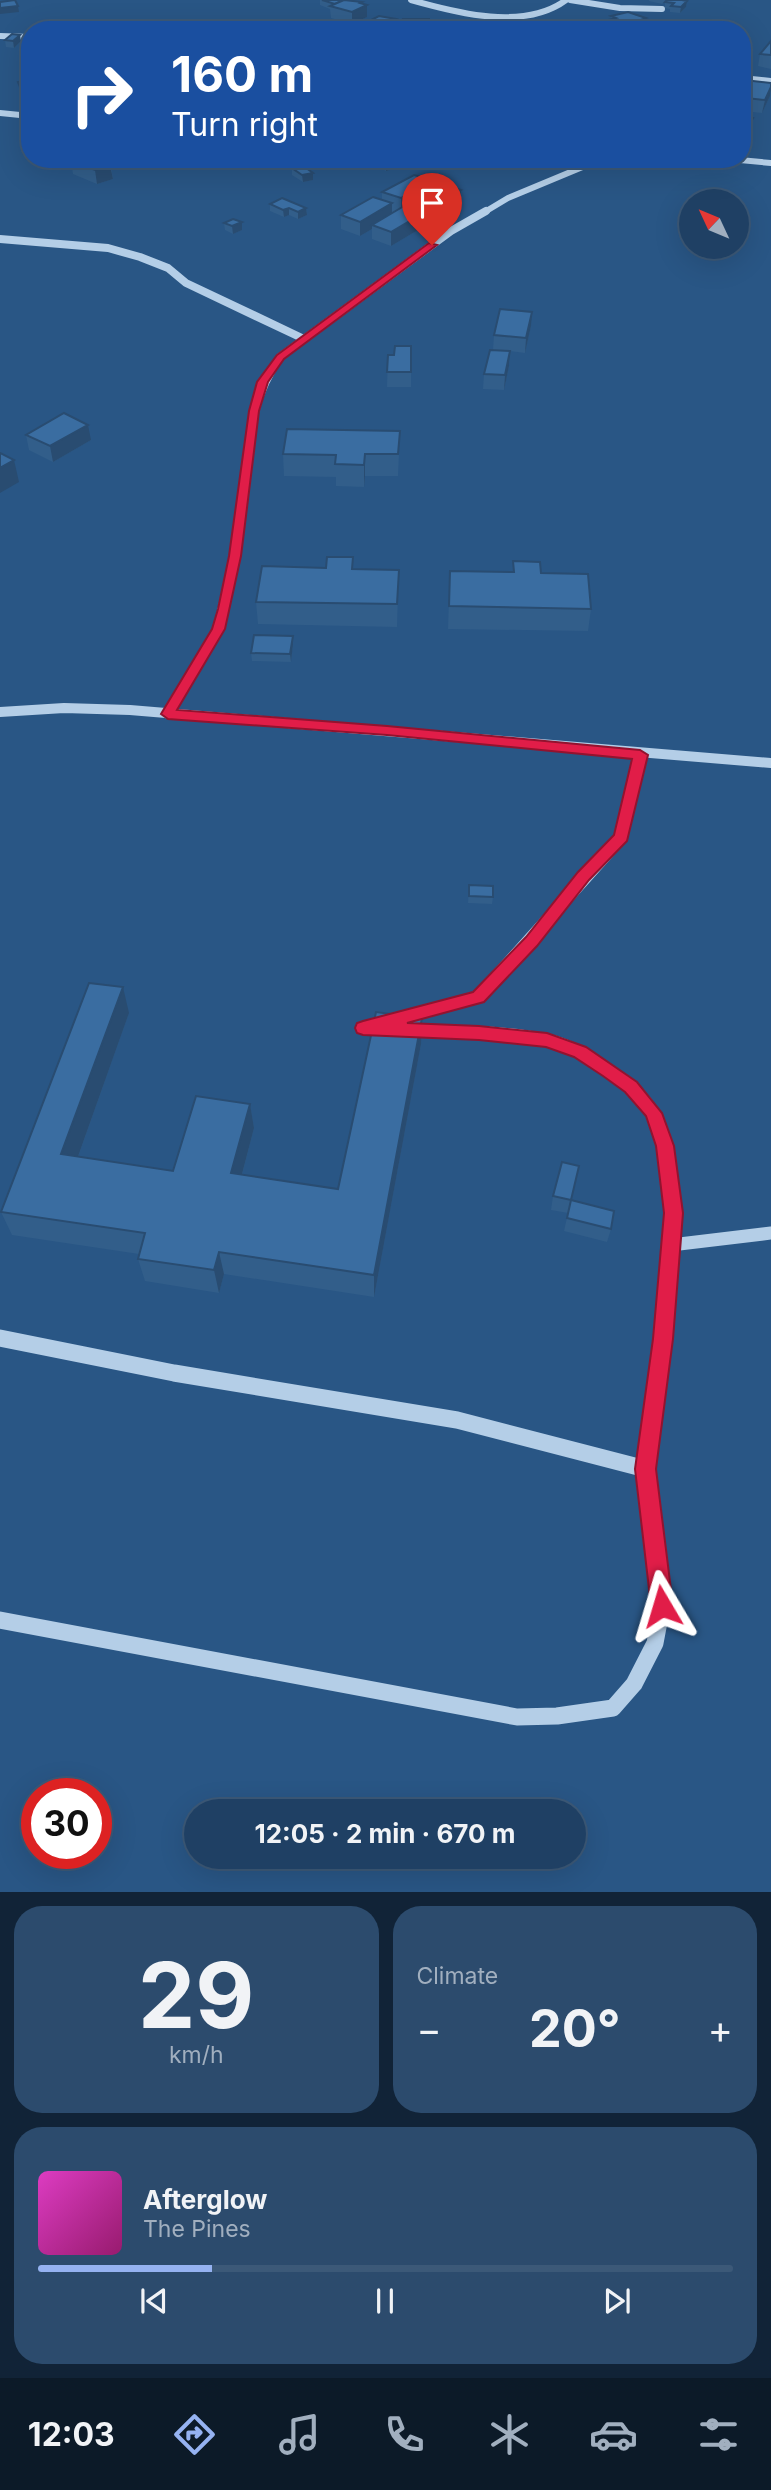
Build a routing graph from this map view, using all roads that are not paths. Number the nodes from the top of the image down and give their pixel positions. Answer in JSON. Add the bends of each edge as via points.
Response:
{"nodes":[{"id":1,"x":411,"y":0,"type":"edge"},
{"id":2,"x":568,"y":0,"type":"edge"},
{"id":3,"x":662,"y":9,"type":"edge"},
{"id":4,"x":0,"y":37,"type":"edge"},
{"id":5,"x":21,"y":37,"type":"edge"},
{"id":6,"x":751,"y":79,"type":"edge"},
{"id":7,"x":771,"y":81,"type":"edge"},
{"id":8,"x":0,"y":113,"type":"edge"},
{"id":9,"x":21,"y":115,"type":"edge"},
{"id":10,"x":751,"y":161,"type":"edge"},
{"id":11,"x":771,"y":163,"type":"edge"},
{"id":12,"x":580,"y":168,"type":"edge"},
{"id":13,"x":0,"y":239,"type":"edge"},
{"id":14,"x":304,"y":338,"type":"junction"},
{"id":15,"x":0,"y":712,"type":"edge"},
{"id":16,"x":168,"y":714,"type":"junction"},
{"id":17,"x":640,"y":755,"type":"junction"},
{"id":18,"x":771,"y":763,"type":"edge"},
{"id":19,"x":771,"y":1233,"type":"edge"},
{"id":20,"x":671,"y":1245,"type":"junction"},
{"id":21,"x":0,"y":1338,"type":"edge"},
{"id":22,"x":646,"y":1469,"type":"junction"},
{"id":23,"x":0,"y":1620,"type":"edge"}],
"edges":[{"from":1,"to":2,"type":"street","via":[[481,16],[541,12]]},
{"from":2,"to":3,"type":"street"},
{"from":4,"to":5,"type":"street"},
{"from":6,"to":7,"type":"street"},
{"from":8,"to":9,"type":"street"},
{"from":10,"to":11,"type":"street"},
{"from":12,"to":14,"type":"street","via":[[508,198],[451,231]]},
{"from":13,"to":14,"type":"street","via":[[108,248],[140,257],[168,268],[186,284]]},
{"from":14,"to":16,"type":"street","via":[[280,357],[262,382],[224,609],[218,629]]},
{"from":15,"to":16,"type":"street","via":[[42,707]]},
{"from":16,"to":17,"type":"street"},
{"from":17,"to":18,"type":"street"},
{"from":17,"to":20,"type":"street","via":[[621,838],[478,997],[363,1028],[547,1040],[580,1052],[610,1071],[653,1113],[665,1146],[674,1213]]},
{"from":19,"to":20,"type":"street"},
{"from":20,"to":22,"type":"street"},
{"from":21,"to":22,"type":"street","via":[[174,1373],[457,1420]]},
{"from":22,"to":23,"type":"street","via":[[662,1606],[655,1643],[634,1684],[613,1708],[517,1717]]}]}
